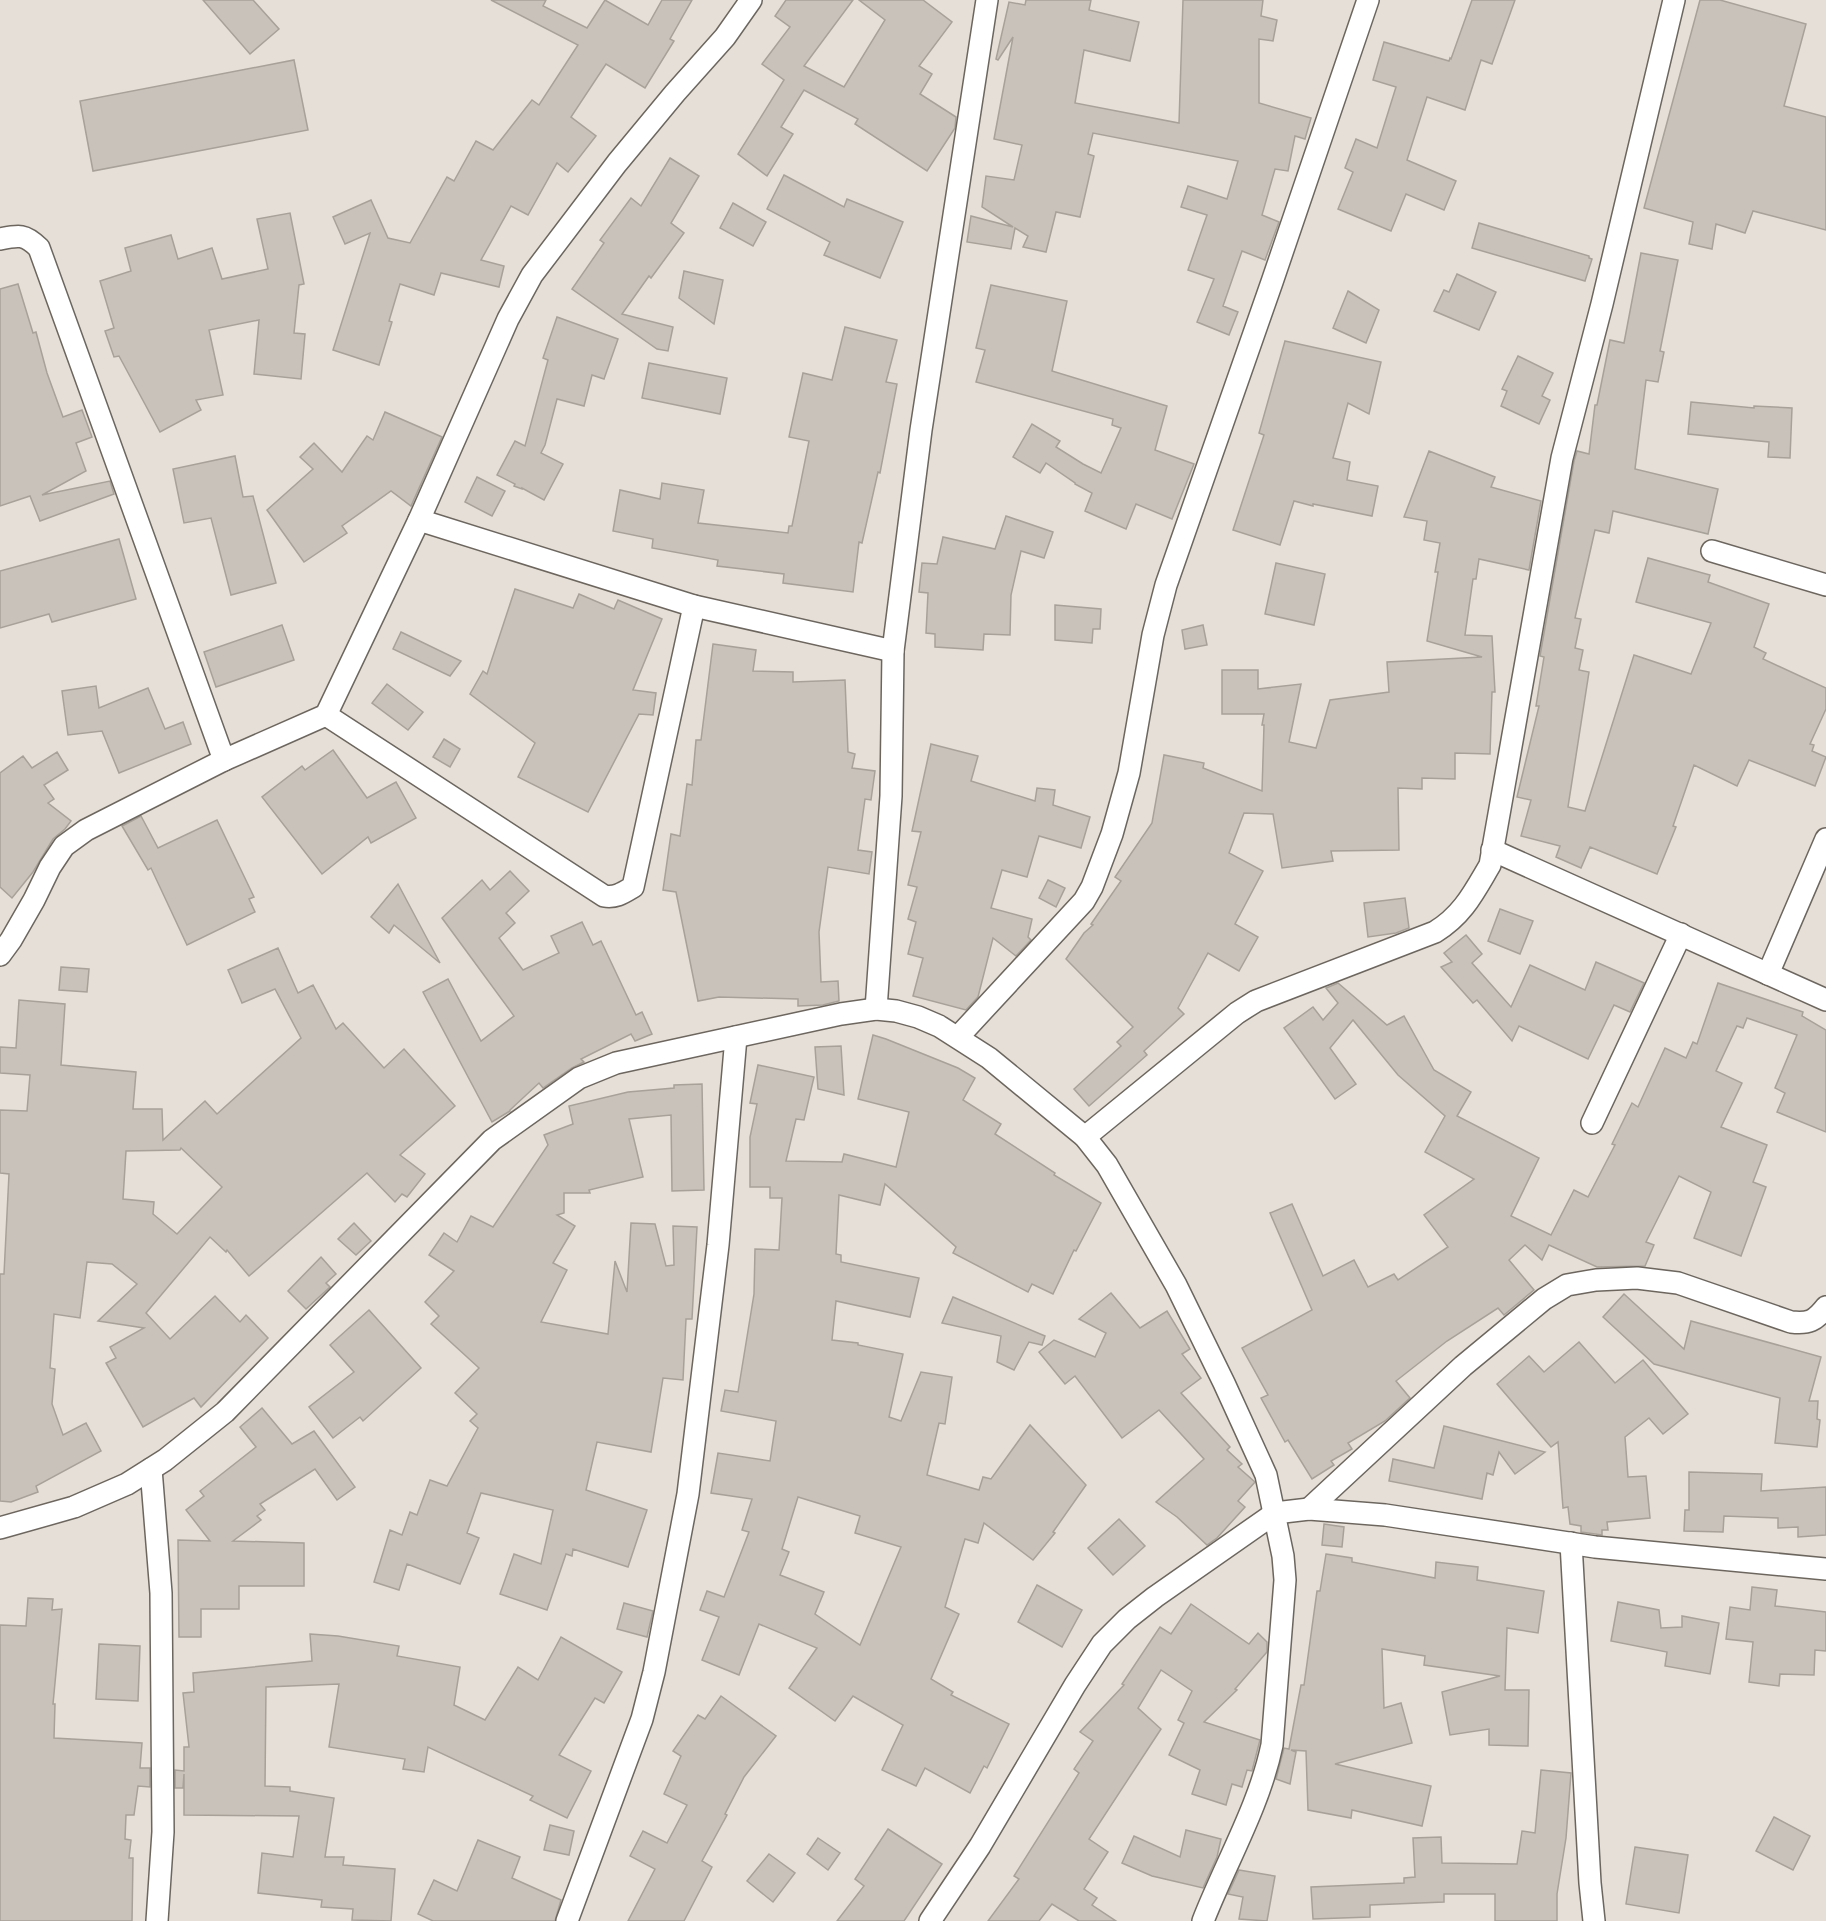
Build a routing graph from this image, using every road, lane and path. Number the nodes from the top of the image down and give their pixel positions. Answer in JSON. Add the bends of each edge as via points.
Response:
{"nodes":[{"id":1,"x":751,"y":0,"type":"edge"},
{"id":2,"x":987,"y":0,"type":"edge"},
{"id":3,"x":1368,"y":0,"type":"edge"},
{"id":4,"x":1674,"y":0,"type":"edge"},
{"id":5,"x":0,"y":239,"type":"edge"},
{"id":6,"x":419,"y":520,"type":"junction"},
{"id":7,"x":1712,"y":551,"type":"dead end"},
{"id":8,"x":1826,"y":585,"type":"edge"},
{"id":9,"x":694,"y":606,"type":"junction"},
{"id":10,"x":893,"y":651,"type":"junction"},
{"id":11,"x":326,"y":715,"type":"junction"},
{"id":12,"x":224,"y":760,"type":"junction"},
{"id":13,"x":1826,"y":839,"type":"edge"},
{"id":14,"x":1492,"y":850,"type":"junction"},
{"id":15,"x":1680,"y":934,"type":"junction"},
{"id":16,"x":0,"y":955,"type":"edge"},
{"id":17,"x":1768,"y":974,"type":"junction"},
{"id":18,"x":1826,"y":1000,"type":"edge"},
{"id":19,"x":876,"y":1009,"type":"junction"},
{"id":20,"x":736,"y":1037,"type":"junction"},
{"id":21,"x":958,"y":1037,"type":"junction"},
{"id":22,"x":1592,"y":1123,"type":"dead end"},
{"id":23,"x":1085,"y":1137,"type":"junction"},
{"id":24,"x":1826,"y":1307,"type":"edge"},
{"id":25,"x":151,"y":1469,"type":"junction"},
{"id":26,"x":1309,"y":1509,"type":"junction"},
{"id":27,"x":1275,"y":1513,"type":"junction"},
{"id":28,"x":0,"y":1528,"type":"edge"},
{"id":29,"x":1571,"y":1543,"type":"junction"},
{"id":30,"x":1826,"y":1569,"type":"edge"},
{"id":31,"x":157,"y":1921,"type":"edge"},
{"id":32,"x":567,"y":1921,"type":"edge"},
{"id":33,"x":930,"y":1921,"type":"edge"},
{"id":34,"x":1203,"y":1921,"type":"edge"},
{"id":35,"x":1594,"y":1921,"type":"edge"}],
"edges":[{"from":1,"to":6,"type":"street","via":[[725,37],[617,163],[532,275],[508,319]]},
{"from":2,"to":10,"type":"street","via":[[921,430]]},
{"from":3,"to":21,"type":"street","via":[[1166,585],[1153,635],[1129,772],[1092,887],[1084,901]]},
{"from":4,"to":14,"type":"street","via":[[1562,458]]},
{"from":5,"to":12,"type":"street","via":[[30,239],[39,248]]},
{"from":6,"to":9,"type":"street"},
{"from":6,"to":11,"type":"street"},
{"from":7,"to":8,"type":"street"},
{"from":9,"to":10,"type":"street"},
{"from":9,"to":11,"type":"street","via":[[633,887],[613,897],[603,896]]},
{"from":10,"to":19,"type":"street","via":[[891,796]]},
{"from":11,"to":12,"type":"street"},
{"from":12,"to":16,"type":"street","via":[[86,830],[64,846]]},
{"from":13,"to":17,"type":"street"},
{"from":14,"to":15,"type":"street"},
{"from":14,"to":23,"type":"street","via":[[1490,865],[1466,906],[1449,924],[1256,1001]]},
{"from":15,"to":17,"type":"street"},
{"from":15,"to":22,"type":"street"},
{"from":17,"to":18,"type":"street"},
{"from":19,"to":20,"type":"street"},
{"from":19,"to":21,"type":"street","via":[[918,1017]]},
{"from":20,"to":25,"type":"street","via":[[616,1063],[579,1078],[492,1140],[225,1412]]},
{"from":20,"to":32,"type":"street","via":[[718,1245],[688,1494],[654,1672],[642,1719]]},
{"from":21,"to":23,"type":"street"},
{"from":23,"to":27,"type":"street","via":[[1107,1165],[1176,1285],[1266,1474]]},
{"from":24,"to":26,"type":"street","via":[[1805,1323],[1791,1322],[1678,1283],[1637,1278],[1567,1285],[1544,1299],[1463,1366]]},
{"from":25,"to":28,"type":"street","via":[[74,1507]]},
{"from":25,"to":31,"type":"street","via":[[161,1593],[163,1832]]},
{"from":26,"to":27,"type":"street"},
{"from":26,"to":29,"type":"street","via":[[1385,1515]]},
{"from":27,"to":33,"type":"street","via":[[1155,1597],[1102,1644]]},
{"from":27,"to":34,"type":"street","via":[[1285,1580],[1272,1745],[1254,1806]]},
{"from":29,"to":30,"type":"street"},
{"from":29,"to":35,"type":"street"}]}
